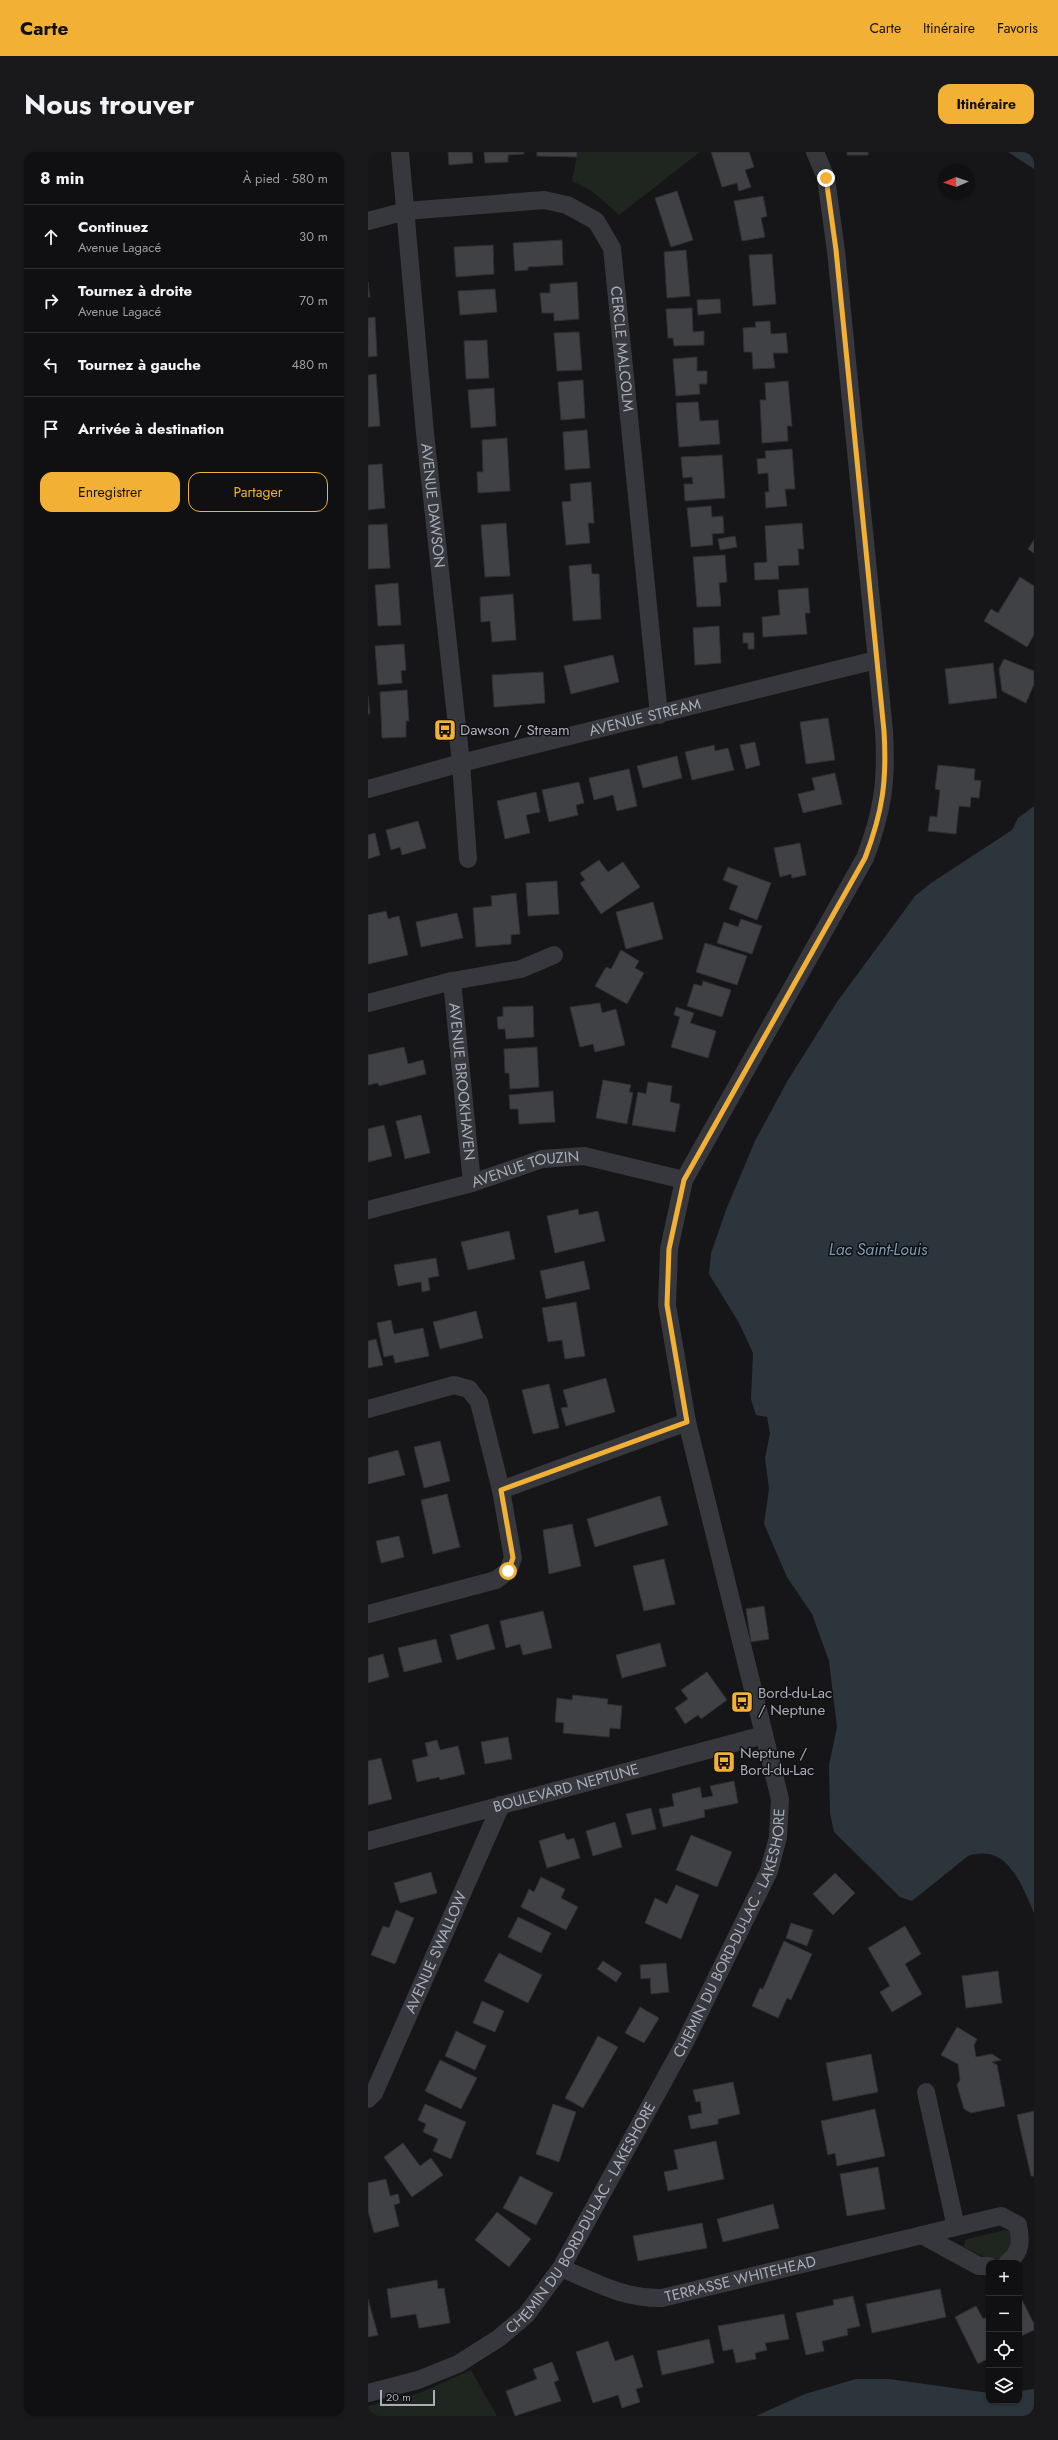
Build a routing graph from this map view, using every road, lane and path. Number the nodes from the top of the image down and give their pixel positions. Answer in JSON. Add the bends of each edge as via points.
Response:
{"nodes":[{"id":1,"x":400,"y":152,"type":"edge"},
{"id":2,"x":815,"y":152,"type":"edge"},
{"id":3,"x":406,"y":211,"type":"junction"},
{"id":4,"x":368,"y":221,"type":"edge"},
{"id":5,"x":876,"y":660,"type":"junction"},
{"id":6,"x":659,"y":715,"type":"junction"},
{"id":7,"x":461,"y":763,"type":"junction"},
{"id":8,"x":368,"y":789,"type":"edge"},
{"id":9,"x":468,"y":859,"type":"dead end"},
{"id":10,"x":554,"y":955,"type":"dead end"},
{"id":11,"x":452,"y":981,"type":"junction"},
{"id":12,"x":368,"y":1003,"type":"edge"},
{"id":13,"x":684,"y":1180,"type":"junction"},
{"id":14,"x":472,"y":1183,"type":"junction"},
{"id":15,"x":368,"y":1210,"type":"edge"},
{"id":16,"x":368,"y":1409,"type":"edge"},
{"id":17,"x":687,"y":1422,"type":"junction"},
{"id":18,"x":501,"y":1490,"type":"junction"},
{"id":19,"x":368,"y":1614,"type":"edge"},
{"id":20,"x":764,"y":1735,"type":"junction"},
{"id":21,"x":501,"y":1805,"type":"junction"},
{"id":22,"x":368,"y":1841,"type":"edge"},
{"id":23,"x":926,"y":2092,"type":"dead end"},
{"id":24,"x":368,"y":2099,"type":"edge"},
{"id":25,"x":956,"y":2227,"type":"junction"},
{"id":26,"x":922,"y":2235,"type":"junction"},
{"id":27,"x":1011,"y":2260,"type":"edge"},
{"id":28,"x":986,"y":2266,"type":"edge"},
{"id":29,"x":561,"y":2268,"type":"junction"},
{"id":30,"x":368,"y":2392,"type":"edge"}],
"edges":[{"from":1,"to":3,"type":"street","name":"AVENUE DAWSON"},
{"from":2,"to":5,"type":"street","name":"CHEMIN DU BORD-DU-LAC - LAKESHORE","via":[[826,178],[831,208]]},
{"from":3,"to":4,"type":"street","name":"CERCLE MALCOLM"},
{"from":3,"to":6,"type":"street","name":"CERCLE MALCOLM","via":[[544,200],[567,205],[596,221],[612,248]]},
{"from":3,"to":7,"type":"street","name":"AVENUE DAWSON","via":[[426,437]]},
{"from":5,"to":6,"type":"street","name":"AVENUE STREAM"},
{"from":5,"to":13,"type":"street","name":"CHEMIN DU BORD-DU-LAC - LAKESHORE","via":[[886,766],[883,800],[876,830],[865,858],[842,901]]},
{"from":6,"to":7,"type":"street","name":"AVENUE STREAM"},
{"from":7,"to":8,"type":"street","name":"AVENUE STREAM"},
{"from":7,"to":9,"type":"street","name":"AVENUE DAWSON"},
{"from":10,"to":11,"type":"street","name":"AVENUE BROOKHAVEN","via":[[521,968]]},
{"from":11,"to":12,"type":"street","name":"AVENUE BROOKHAVEN"},
{"from":11,"to":14,"type":"street","name":"AVENUE BROOKHAVEN"},
{"from":13,"to":14,"type":"street","name":"AVENUE TOUZIN","via":[[584,1156],[542,1159]]},
{"from":13,"to":17,"type":"street","name":"CHEMIN DU BORD-DU-LAC - LAKESHORE","via":[[669,1249],[667,1305]]},
{"from":14,"to":15,"type":"street","name":"AVENUE TOUZIN"},
{"from":16,"to":18,"type":"street","via":[[454,1386],[469,1389],[479,1402]]},
{"from":17,"to":18,"type":"street"},
{"from":17,"to":20,"type":"street","name":"CHEMIN DU BORD-DU-LAC - LAKESHORE"},
{"from":18,"to":19,"type":"street","via":[[513,1558],[508,1571],[496,1580]]},
{"from":20,"to":21,"type":"street","name":"BOULEVARD NEPTUNE"},
{"from":20,"to":29,"type":"street","name":"CHEMIN DU BORD-DU-LAC - LAKESHORE","via":[[780,1798],[778,1837],[769,1871],[684,2044]]},
{"from":21,"to":22,"type":"street","name":"BOULEVARD NEPTUNE"},
{"from":21,"to":24,"type":"street","name":"AVENUE SWALLOW","via":[[374,2093]]},
{"from":23,"to":25,"type":"street"},
{"from":25,"to":26,"type":"street","name":"TERRASSE WHITEHEAD"},
{"from":25,"to":27,"type":"street","name":"TERRASSE WHITEHEAD","via":[[1001,2216],[1018,2225],[1021,2242]]},
{"from":26,"to":28,"type":"street","via":[[978,2266]]},
{"from":26,"to":29,"type":"street","name":"TERRASSE WHITEHEAD","via":[[662,2298],[641,2299],[625,2295]]},
{"from":29,"to":30,"type":"street","name":"CHEMIN DU BORD-DU-LAC - LAKESHORE","via":[[526,2315],[499,2338],[458,2364],[418,2380]]}]}
